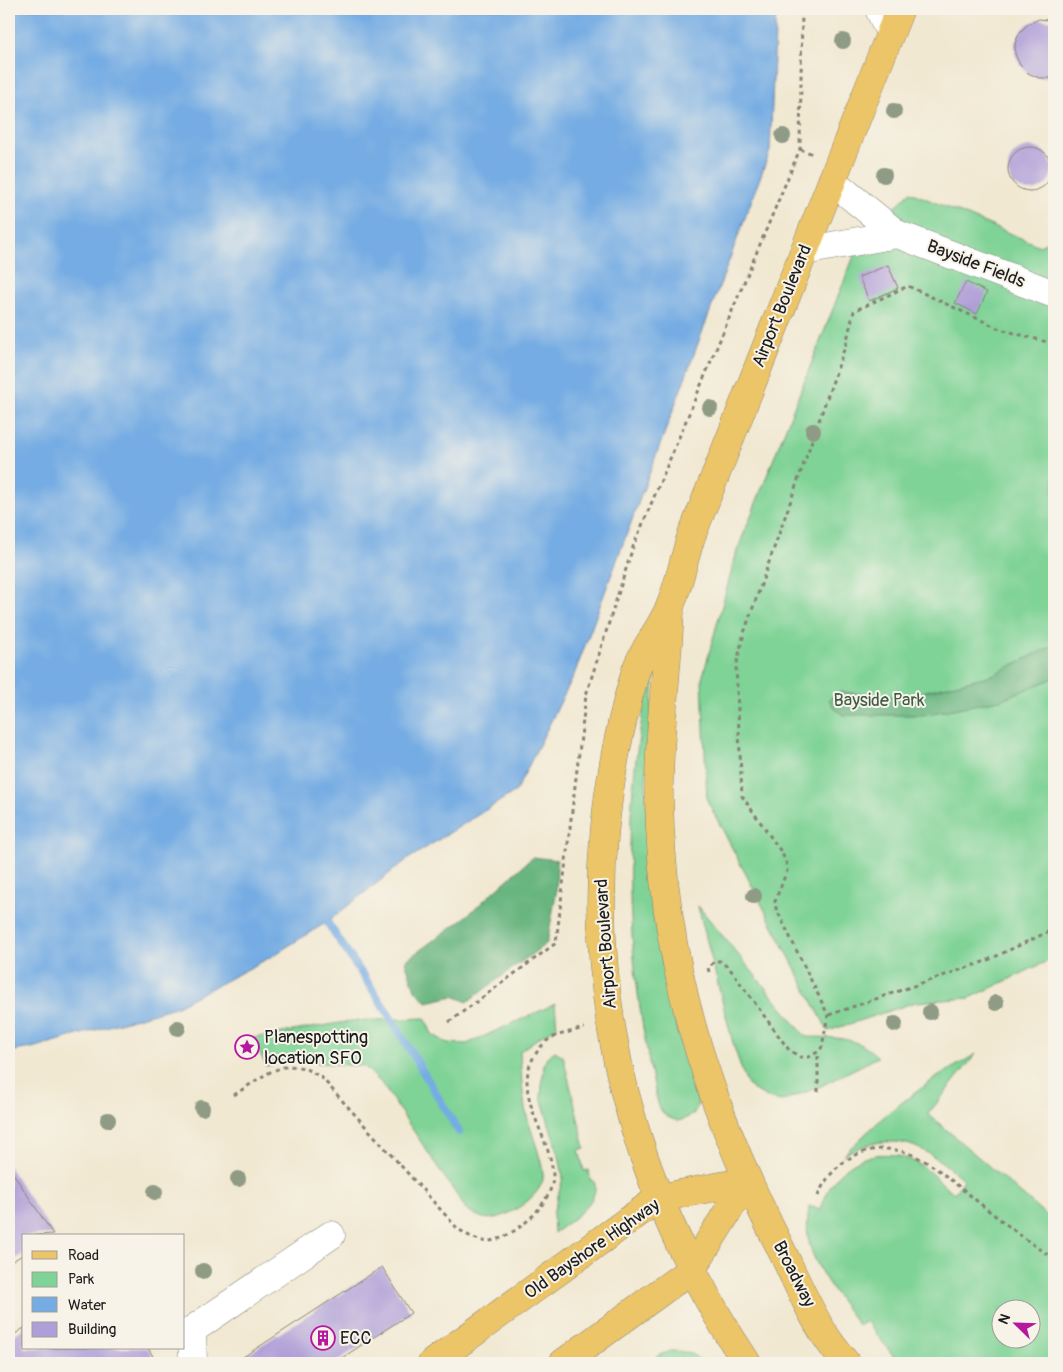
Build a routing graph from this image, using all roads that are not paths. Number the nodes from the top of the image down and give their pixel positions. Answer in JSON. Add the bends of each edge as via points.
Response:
{"nodes":[{"id":1,"x":879,"y":9,"type":"edge"},
{"id":2,"x":895,"y":21,"type":"edge"},
{"id":3,"x":832,"y":181,"type":"junction"},
{"id":4,"x":897,"y":234,"type":"junction"},
{"id":5,"x":804,"y":251,"type":"junction"},
{"id":6,"x":1054,"y":294,"type":"edge"},
{"id":7,"x":670,"y":605,"type":"junction"},
{"id":8,"x":747,"y":1181,"type":"junction"},
{"id":9,"x":659,"y":1198,"type":"junction"},
{"id":10,"x":331,"y":1235,"type":"dead end"},
{"id":11,"x":692,"y":1269,"type":"junction"},
{"id":12,"x":193,"y":1363,"type":"edge"},
{"id":13,"x":432,"y":1363,"type":"edge"},
{"id":14,"x":563,"y":1363,"type":"edge"},
{"id":15,"x":747,"y":1363,"type":"edge"},
{"id":16,"x":846,"y":1363,"type":"edge"}],
"edges":[{"from":1,"to":2,"type":"lane"},
{"from":2,"to":3,"type":"main road","name":"Airport Boulevard"},
{"from":3,"to":4,"type":"lane","name":"Bayside Fields"},
{"from":3,"to":5,"type":"main road","name":"Airport Boulevard"},
{"from":4,"to":5,"type":"lane"},
{"from":4,"to":6,"type":"lane","name":"Bayside Fields"},
{"from":5,"to":7,"type":"main road","name":"Airport Boulevard","via":[[691,537]]},
{"from":7,"to":8,"type":"main road","name":"Airport Boulevard","via":[[659,796],[668,920],[698,1052]]},
{"from":7,"to":9,"type":"main road","name":"Airport Boulevard","via":[[637,668],[609,802],[602,848],[600,904],[610,1019],[635,1132]]},
{"from":8,"to":9,"type":"main road","name":"Old Bayshore Highway"},
{"from":8,"to":11,"type":"main road"},
{"from":8,"to":16,"type":"main road","name":"Broadway","via":[[824,1334]]},
{"from":9,"to":11,"type":"main road"},
{"from":9,"to":13,"type":"main road","name":"Old Bayshore Highway"},
{"from":10,"to":12,"type":"lane","via":[[192,1330]]},
{"from":11,"to":14,"type":"main road"},
{"from":11,"to":15,"type":"main road"}]}
